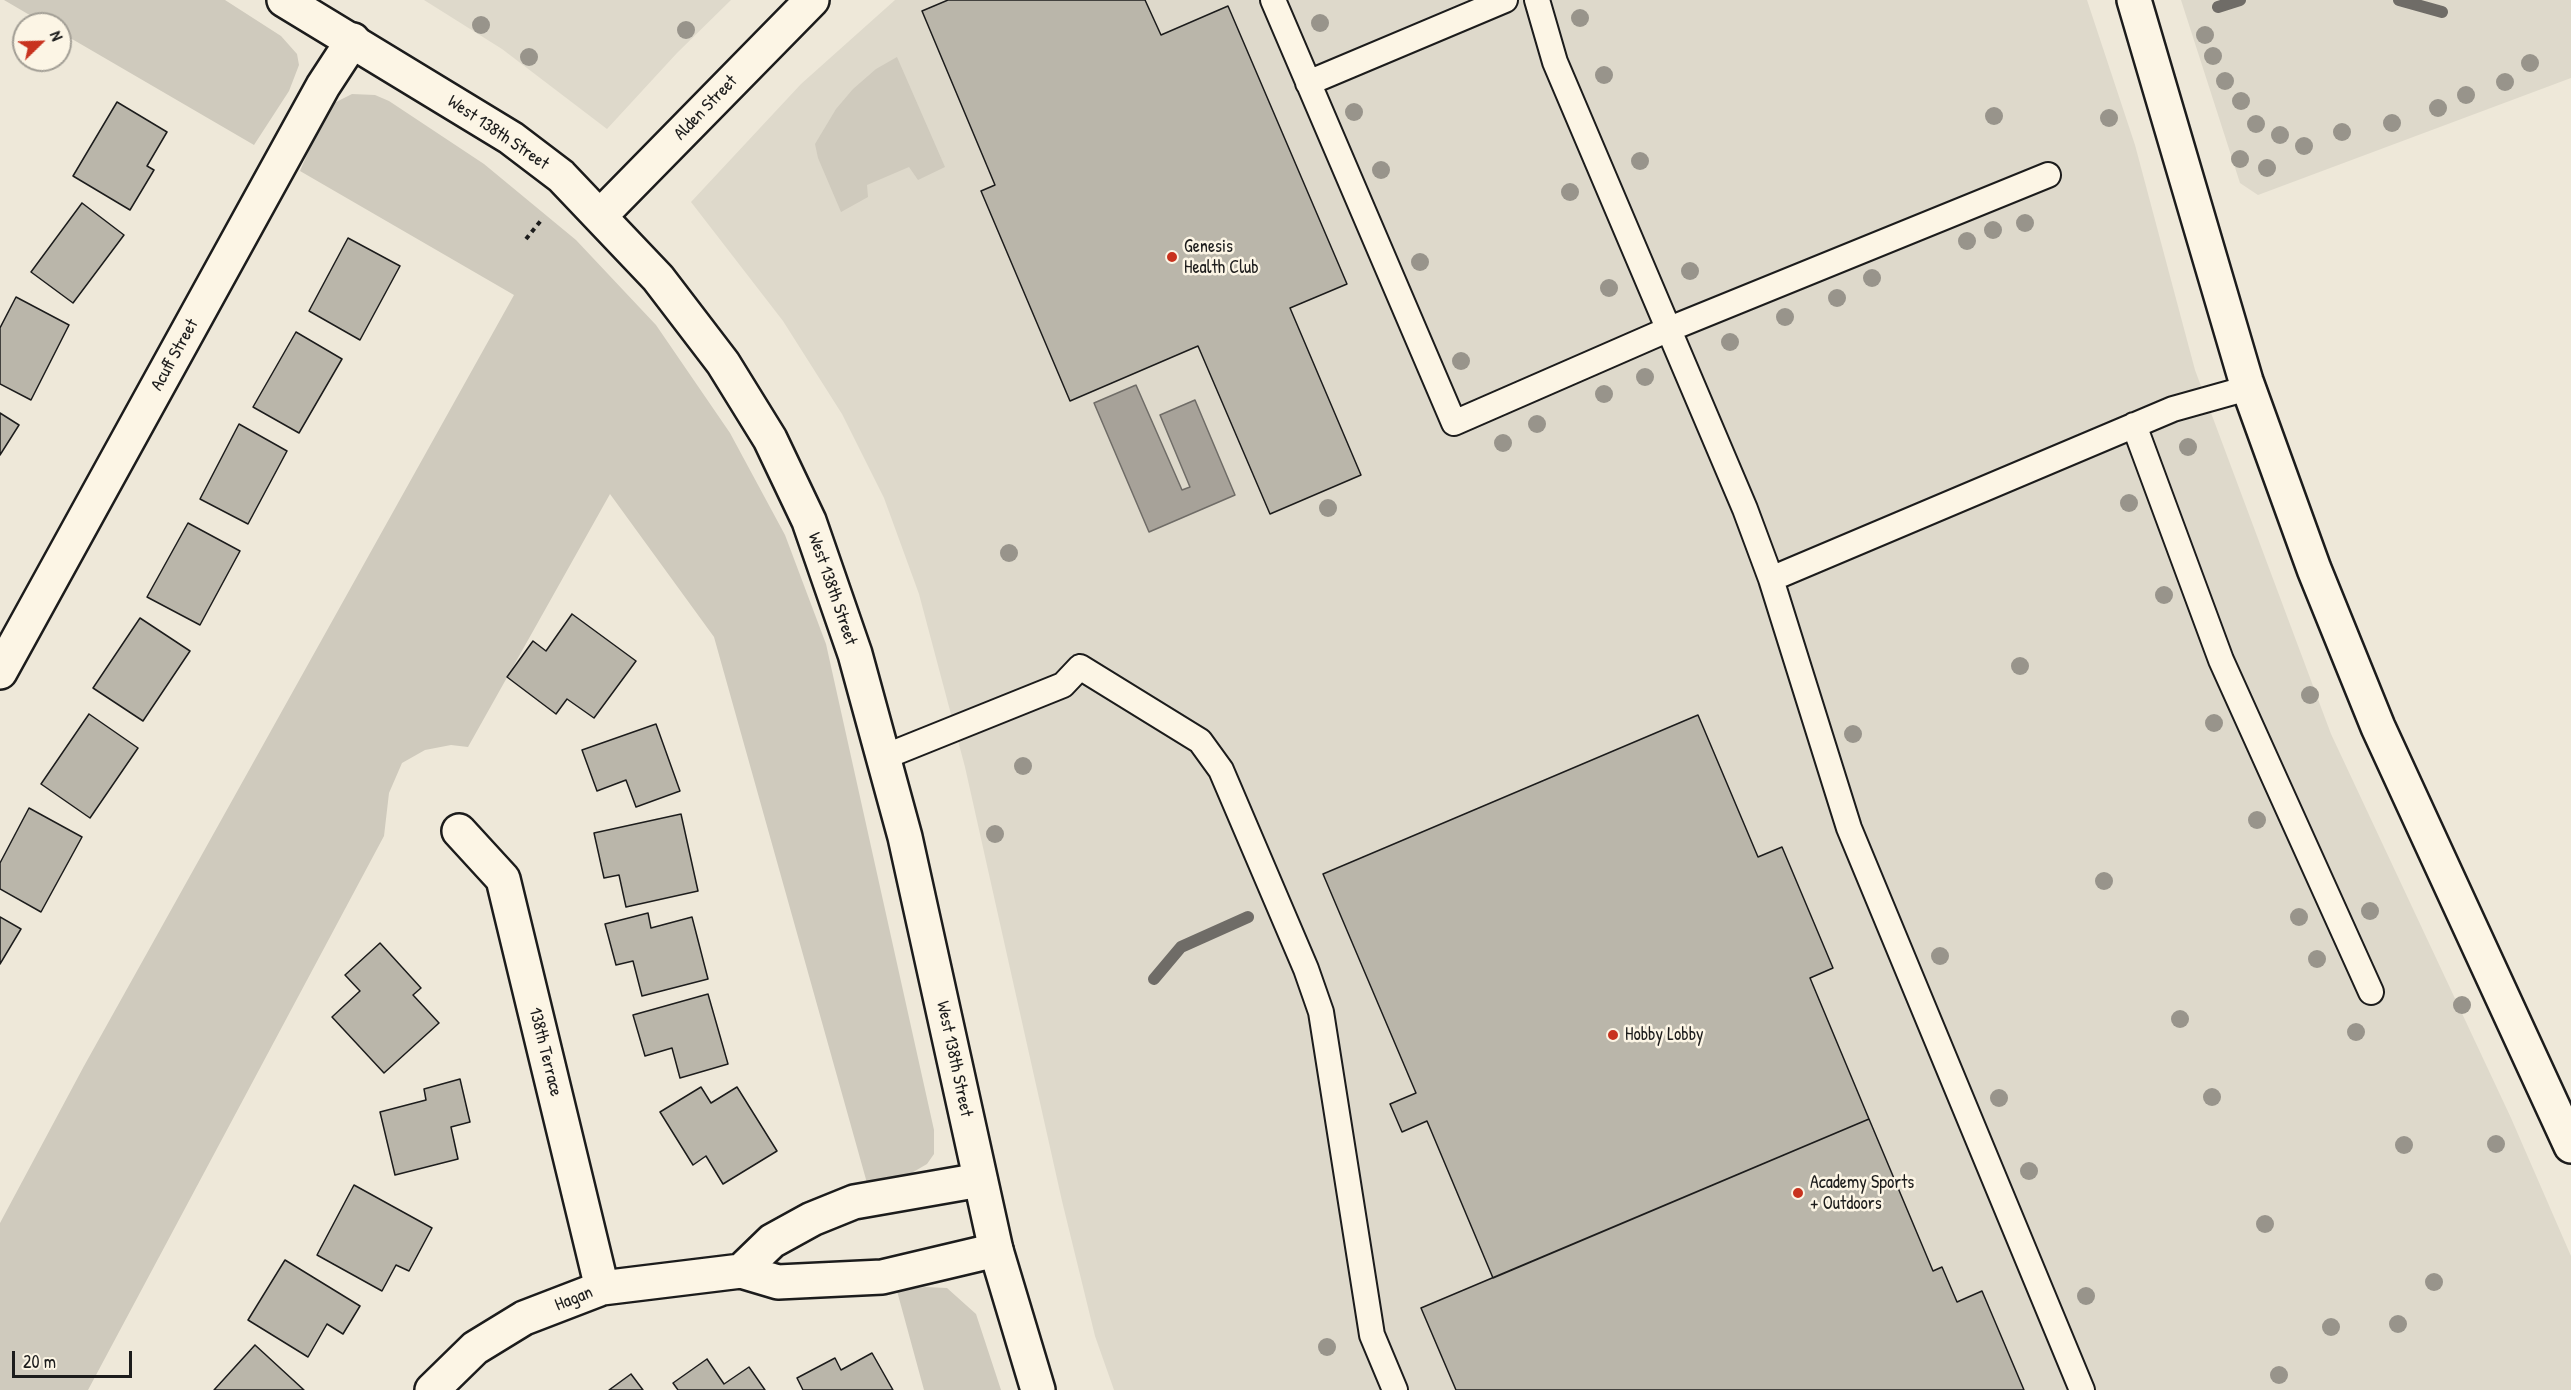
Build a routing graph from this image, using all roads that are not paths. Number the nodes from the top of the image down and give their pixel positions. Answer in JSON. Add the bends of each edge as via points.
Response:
{"nodes":[{"id":1,"x":284,"y":0,"type":"edge"},
{"id":2,"x":812,"y":0,"type":"edge"},
{"id":3,"x":1273,"y":0,"type":"edge"},
{"id":4,"x":1505,"y":0,"type":"edge"},
{"id":5,"x":1537,"y":0,"type":"edge"},
{"id":6,"x":2134,"y":0,"type":"edge"},
{"id":7,"x":353,"y":40,"type":"junction"},
{"id":8,"x":1308,"y":83,"type":"junction"},
{"id":9,"x":2048,"y":175,"type":"dead end"},
{"id":10,"x":600,"y":216,"type":"junction"},
{"id":11,"x":1667,"y":330,"type":"junction"},
{"id":12,"x":2248,"y":388,"type":"junction"},
{"id":13,"x":2134,"y":425,"type":"junction"},
{"id":14,"x":1771,"y":579,"type":"junction"},
{"id":15,"x":0,"y":672,"type":"edge"},
{"id":16,"x":884,"y":757,"type":"junction"},
{"id":17,"x":459,"y":831,"type":"dead end"},
{"id":18,"x":2371,"y":992,"type":"dead end"},
{"id":19,"x":2571,"y":1146,"type":"edge"},
{"id":20,"x":980,"y":1180,"type":"junction"},
{"id":21,"x":996,"y":1250,"type":"junction"},
{"id":22,"x":741,"y":1271,"type":"junction"},
{"id":23,"x":602,"y":1288,"type":"junction"},
{"id":24,"x":432,"y":1390,"type":"edge"},
{"id":25,"x":1038,"y":1390,"type":"edge"},
{"id":26,"x":1395,"y":1390,"type":"edge"},
{"id":27,"x":2082,"y":1390,"type":"edge"}],
"edges":[{"from":1,"to":7,"type":"street","name":"West 138th Street"},
{"from":2,"to":10,"type":"street","name":"Alden Street"},
{"from":3,"to":8,"type":"lane"},
{"from":4,"to":8,"type":"lane"},
{"from":5,"to":11,"type":"lane","via":[[1556,62]]},
{"from":6,"to":12,"type":"street"},
{"from":7,"to":10,"type":"street","name":"West 138th Street","via":[[511,138],[561,176]]},
{"from":7,"to":15,"type":"street","name":"Acuff Street","via":[[323,86]]},
{"from":8,"to":11,"type":"lane","via":[[1454,423]]},
{"from":9,"to":11,"type":"lane"},
{"from":10,"to":16,"type":"street","name":"West 138th Street","via":[[658,278],[723,363],[770,439],[809,521],[832,584]]},
{"from":11,"to":14,"type":"lane"},
{"from":12,"to":13,"type":"lane","via":[[2173,409]]},
{"from":12,"to":19,"type":"street","via":[[2314,569],[2378,727]]},
{"from":13,"to":14,"type":"lane"},
{"from":13,"to":18,"type":"lane","via":[[2221,660]]},
{"from":14,"to":27,"type":"lane","via":[[1849,828]]},
{"from":16,"to":20,"type":"street","name":"West 138th Street"},
{"from":16,"to":26,"type":"lane","via":[[1063,685],[1080,667],[1200,741],[1221,770],[1321,1012],[1372,1335]]},
{"from":17,"to":23,"type":"street","name":"138th Terrace","via":[[503,879]]},
{"from":20,"to":21,"type":"street","name":"West 138th Street"},
{"from":20,"to":22,"type":"street","via":[[855,1202],[772,1241]]},
{"from":21,"to":22,"type":"street","name":"Hagan","via":[[882,1277],[778,1282]]},
{"from":21,"to":25,"type":"street","name":"West 138th Street"},
{"from":22,"to":23,"type":"street","name":"Hagan"},
{"from":23,"to":24,"type":"street","name":"Hagan","via":[[524,1318],[475,1348]]}]}
